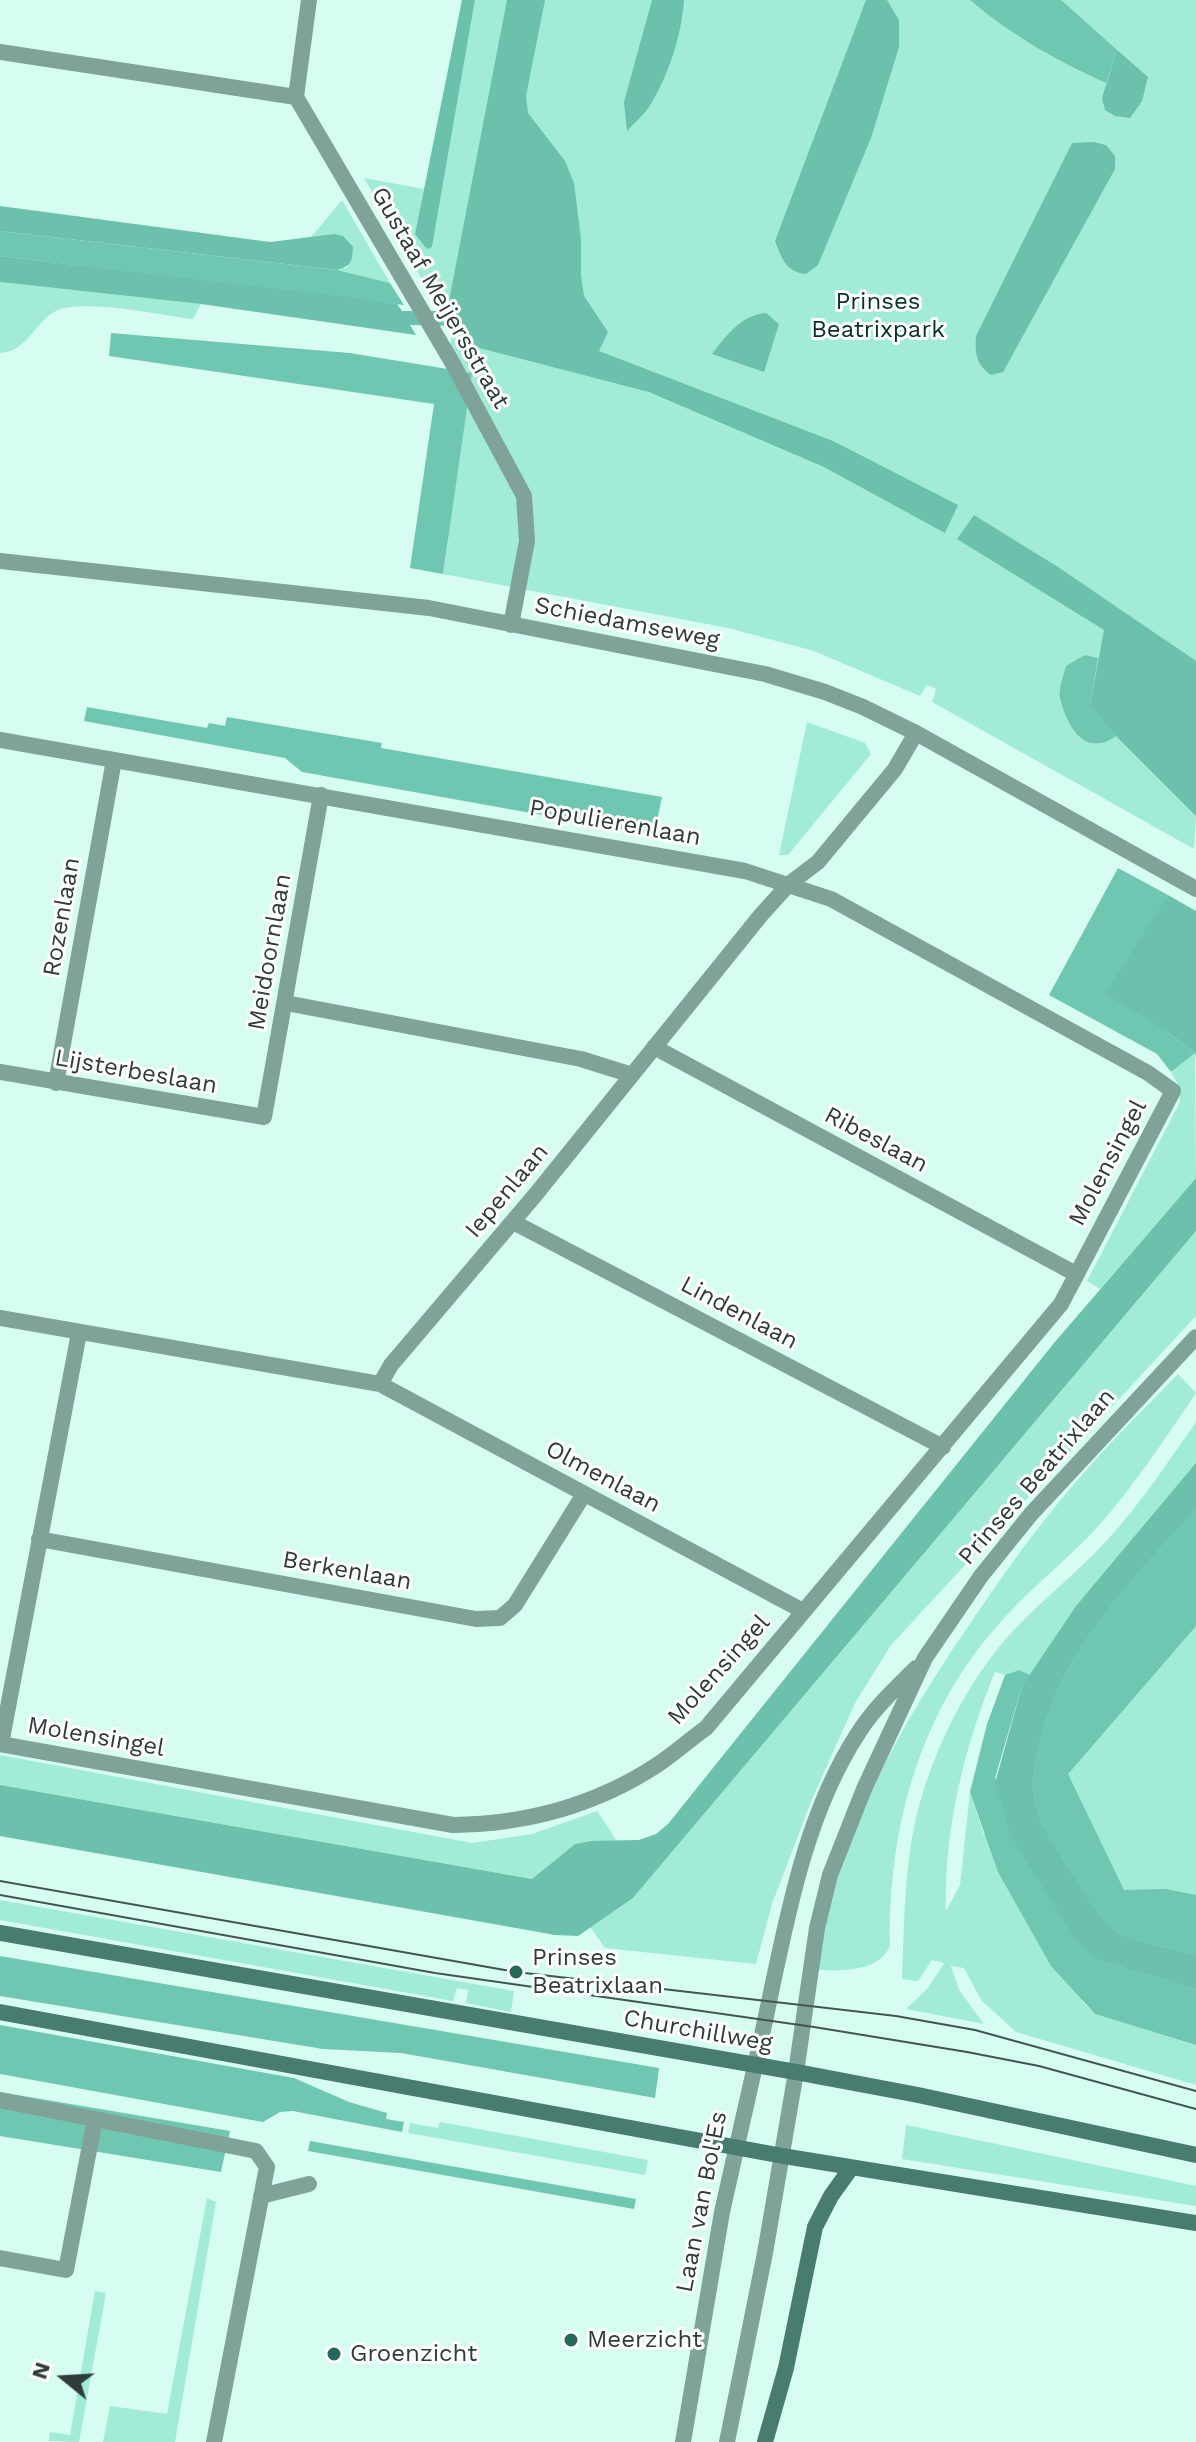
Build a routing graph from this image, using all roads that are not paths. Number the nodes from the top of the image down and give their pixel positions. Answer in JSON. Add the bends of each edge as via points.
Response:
{"nodes":[{"id":1,"x":309,"y":0,"type":"edge"},
{"id":2,"x":0,"y":52,"type":"edge"},
{"id":3,"x":296,"y":97,"type":"junction"},
{"id":4,"x":0,"y":561,"type":"edge"},
{"id":5,"x":511,"y":625,"type":"junction"},
{"id":6,"x":916,"y":733,"type":"junction"},
{"id":7,"x":0,"y":740,"type":"edge"},
{"id":8,"x":114,"y":760,"type":"junction"},
{"id":9,"x":321,"y":795,"type":"junction"},
{"id":10,"x":789,"y":884,"type":"junction"},
{"id":11,"x":1196,"y":889,"type":"edge"},
{"id":12,"x":286,"y":1003,"type":"junction"},
{"id":13,"x":654,"y":1047,"type":"junction"},
{"id":14,"x":0,"y":1072,"type":"edge"},
{"id":15,"x":632,"y":1075,"type":"junction"},
{"id":16,"x":56,"y":1083,"type":"junction"},
{"id":17,"x":1173,"y":1091,"type":"joint"},
{"id":18,"x":264,"y":1117,"type":"joint"},
{"id":19,"x":513,"y":1222,"type":"junction"},
{"id":20,"x":1076,"y":1274,"type":"junction"},
{"id":21,"x":0,"y":1318,"type":"edge"},
{"id":22,"x":79,"y":1333,"type":"junction"},
{"id":23,"x":1196,"y":1337,"type":"edge"},
{"id":24,"x":380,"y":1384,"type":"junction"},
{"id":25,"x":943,"y":1447,"type":"junction"},
{"id":26,"x":584,"y":1494,"type":"junction"},
{"id":27,"x":39,"y":1539,"type":"junction"},
{"id":28,"x":803,"y":1611,"type":"junction"},
{"id":29,"x":925,"y":1658,"type":"junction"},
{"id":30,"x":1,"y":1744,"type":"edge"},
{"id":31,"x":0,"y":1933,"type":"edge"},
{"id":32,"x":0,"y":2012,"type":"edge"},
{"id":33,"x":755,"y":2066,"type":"junction"},
{"id":34,"x":796,"y":2072,"type":"junction"},
{"id":35,"x":0,"y":2100,"type":"edge"},
{"id":36,"x":95,"y":2119,"type":"junction"},
{"id":37,"x":736,"y":2147,"type":"junction"},
{"id":38,"x":1196,"y":2155,"type":"edge"},
{"id":39,"x":783,"y":2156,"type":"junction"},
{"id":40,"x":851,"y":2168,"type":"junction"},
{"id":41,"x":309,"y":2184,"type":"dead end"},
{"id":42,"x":261,"y":2196,"type":"junction"},
{"id":43,"x":1196,"y":2223,"type":"edge"},
{"id":44,"x":0,"y":2258,"type":"edge"},
{"id":45,"x":214,"y":2442,"type":"edge"},
{"id":46,"x":683,"y":2442,"type":"edge"},
{"id":47,"x":727,"y":2442,"type":"edge"},
{"id":48,"x":765,"y":2442,"type":"edge"}],
"edges":[{"from":1,"to":3,"type":"street"},
{"from":2,"to":3,"type":"street"},
{"from":3,"to":5,"type":"street","name":"Gustaaf Meijersstraat","via":[[524,496],[527,541]]},
{"from":4,"to":5,"type":"street","name":"Schiedamseweg","via":[[429,608]]},
{"from":5,"to":6,"type":"street","name":"Schiedamseweg","via":[[765,674],[825,692]]},
{"from":6,"to":10,"type":"street","name":"Iepenlaan","via":[[895,769],[818,862]]},
{"from":6,"to":11,"type":"street","name":"Schiedamseweg"},
{"from":7,"to":8,"type":"street","name":"Populierenlaan"},
{"from":8,"to":9,"type":"street","name":"Populierenlaan"},
{"from":8,"to":16,"type":"street","name":"Rozenlaan"},
{"from":9,"to":10,"type":"street","name":"Populierenlaan","via":[[745,871]]},
{"from":9,"to":12,"type":"street","name":"Meidoornlaan"},
{"from":10,"to":13,"type":"street","name":"Iepenlaan"},
{"from":10,"to":17,"type":"street","name":"Populierenlaan","via":[[831,899]]},
{"from":12,"to":15,"type":"street","via":[[581,1059]]},
{"from":12,"to":18,"type":"street","name":"Meidoornlaan"},
{"from":13,"to":15,"type":"street","name":"Iepenlaan"},
{"from":13,"to":20,"type":"street","name":"Ribeslaan"},
{"from":14,"to":16,"type":"street","name":"Lijsterbeslaan"},
{"from":15,"to":19,"type":"street","name":"Iepenlaan"},
{"from":16,"to":18,"type":"street","name":"Lijsterbeslaan"},
{"from":17,"to":20,"type":"street","name":"Molensingel"},
{"from":19,"to":24,"type":"street","name":"Iepenlaan"},
{"from":19,"to":25,"type":"street","name":"Lindenlaan"},
{"from":20,"to":25,"type":"street","name":"Molensingel","via":[[1061,1304]]},
{"from":21,"to":22,"type":"street"},
{"from":22,"to":24,"type":"street"},
{"from":22,"to":27,"type":"street"},
{"from":23,"to":29,"type":"street","name":"Prinses Beatrixlaan","via":[[1031,1514]]},
{"from":24,"to":26,"type":"street","name":"Olmenlaan"},
{"from":25,"to":28,"type":"street","name":"Molensingel"},
{"from":26,"to":27,"type":"street","name":"Berkenlaan","via":[[515,1605],[500,1618],[476,1619]]},
{"from":26,"to":28,"type":"street","name":"Olmenlaan"},
{"from":27,"to":30,"type":"street"},
{"from":28,"to":30,"type":"street","name":"Molensingel","via":[[706,1728],[657,1765],[567,1810],[480,1825],[453,1825]]},
{"from":29,"to":33,"type":"street","name":"Prinses Beatrixlaan","via":[[860,1730],[831,1785],[796,1886]]},
{"from":29,"to":34,"type":"street","name":"Prinses Beatrixlaan","via":[[830,1875]]},
{"from":31,"to":33,"type":"main road","name":"Churchillweg"},
{"from":32,"to":37,"type":"main road"},
{"from":33,"to":34,"type":"main road","name":"Churchillweg"},
{"from":33,"to":37,"type":"street","name":"Laan van Bol'Es"},
{"from":34,"to":38,"type":"main road","name":"Churchillweg"},
{"from":34,"to":39,"type":"street"},
{"from":35,"to":36,"type":"street"},
{"from":36,"to":42,"type":"street","via":[[256,2151],[267,2167]]},
{"from":36,"to":44,"type":"street","via":[[66,2270]]},
{"from":37,"to":39,"type":"main road"},
{"from":37,"to":46,"type":"street","name":"Laan van Bol'Es"},
{"from":39,"to":40,"type":"main road"},
{"from":39,"to":47,"type":"street"},
{"from":40,"to":43,"type":"main road"},
{"from":40,"to":48,"type":"main road","via":[[815,2227]]},
{"from":41,"to":42,"type":"street"},
{"from":42,"to":45,"type":"street"}]}
